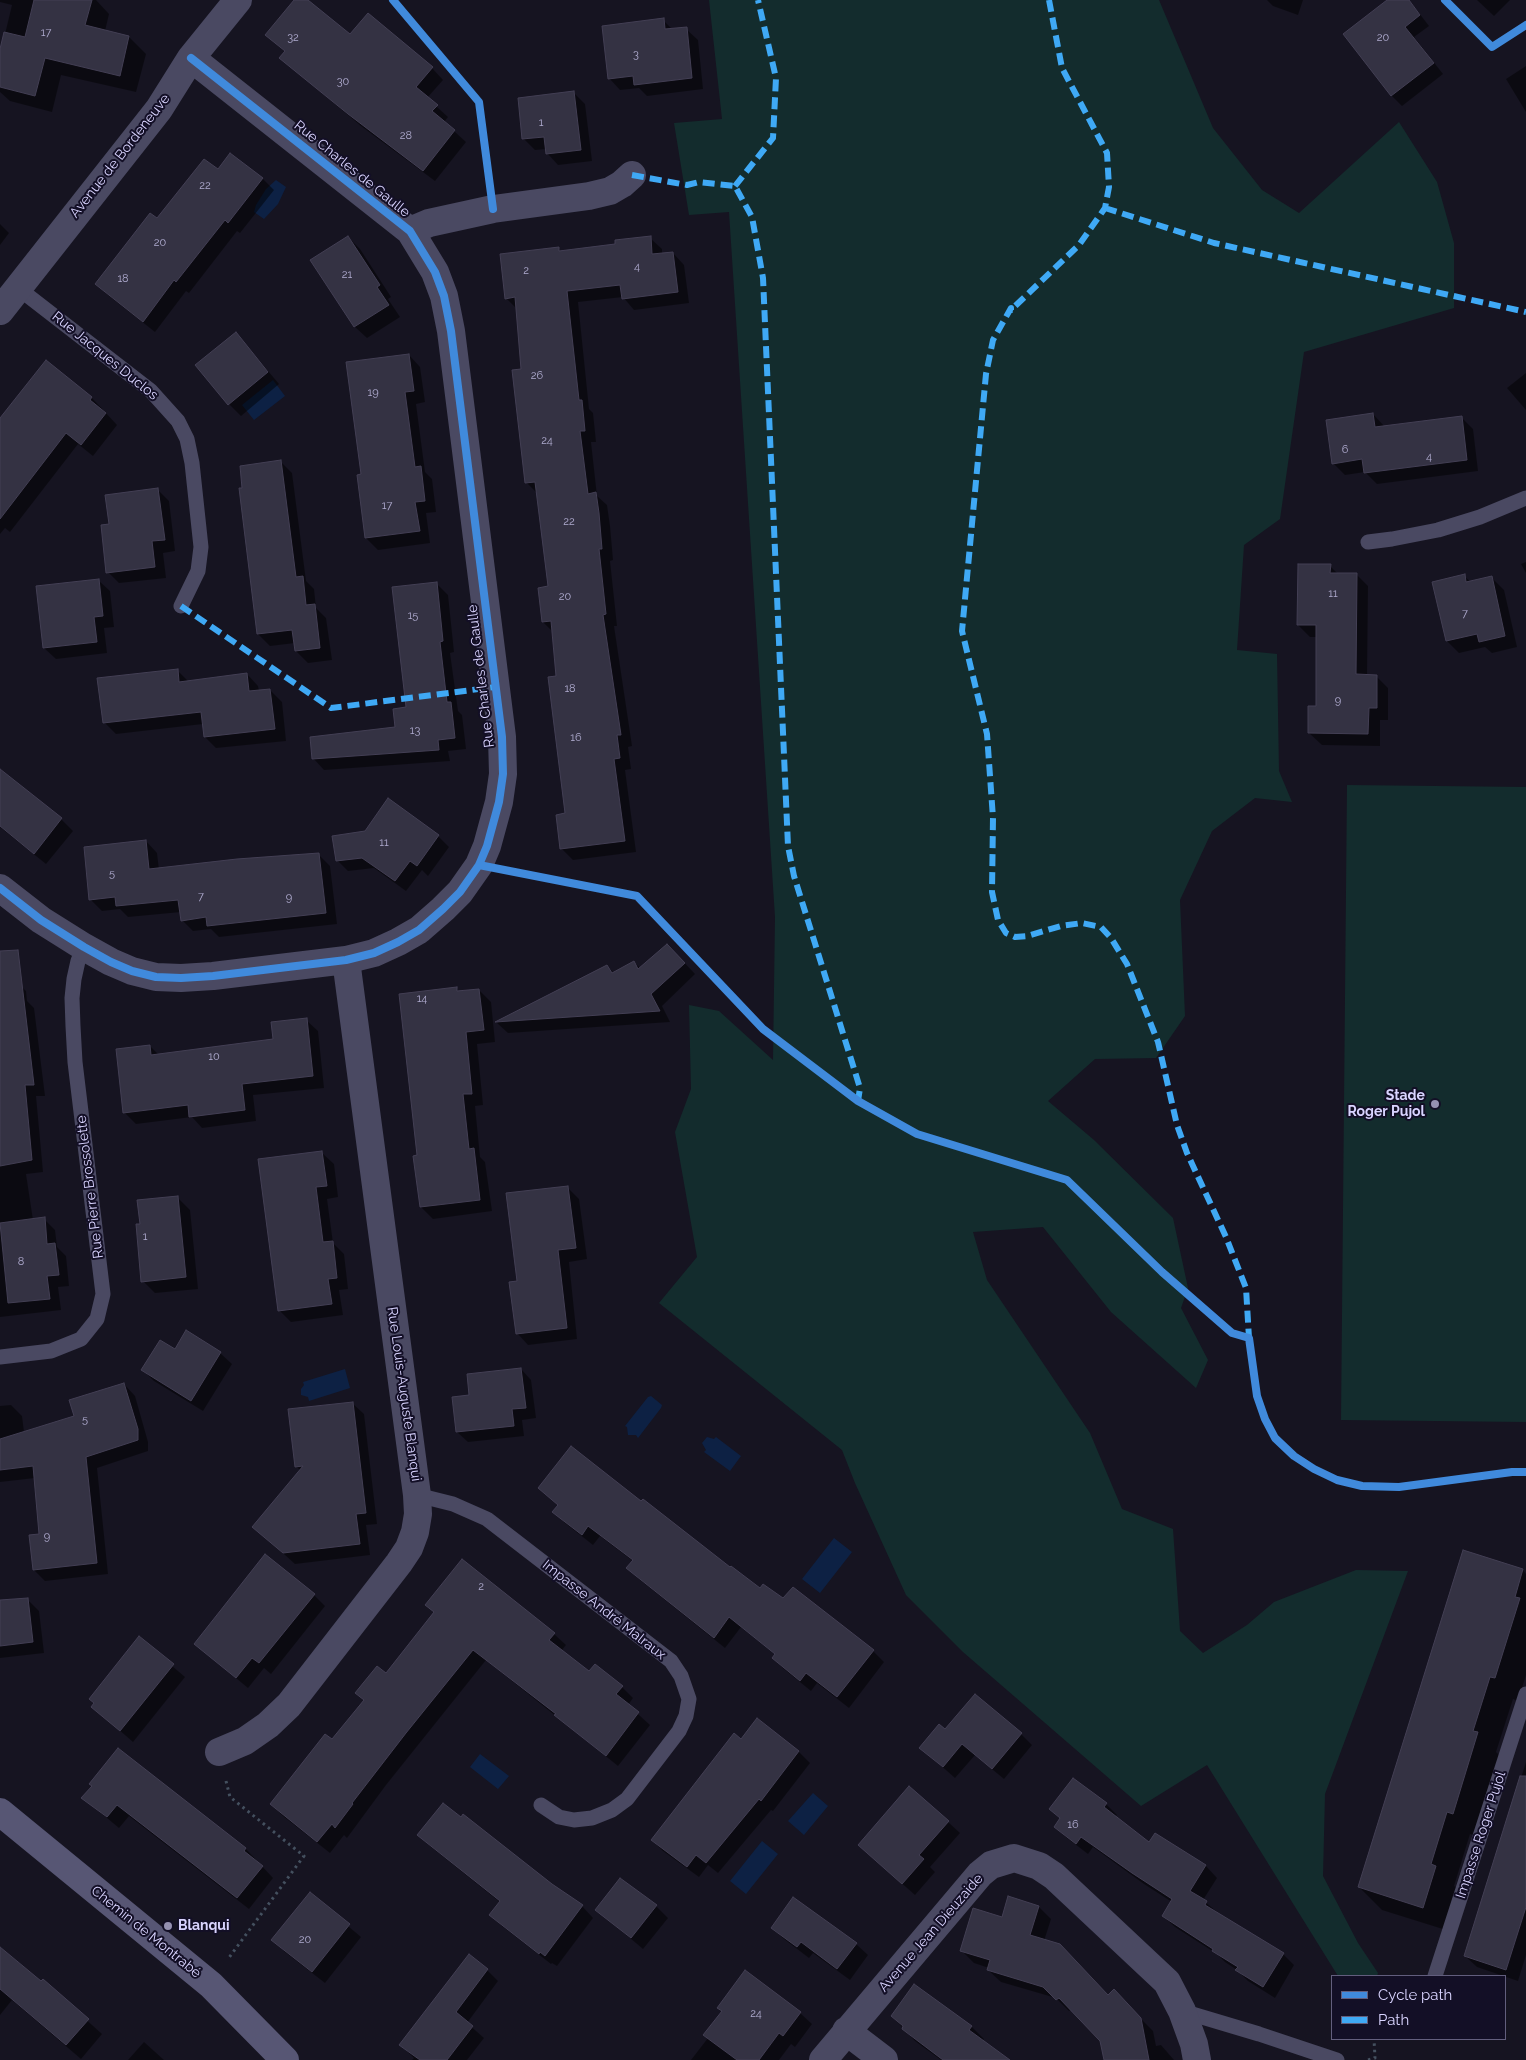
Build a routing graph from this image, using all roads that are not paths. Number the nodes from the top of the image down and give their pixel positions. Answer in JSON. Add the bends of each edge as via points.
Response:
{"nodes":[{"id":1,"x":238,"y":0,"type":"edge"},
{"id":2,"x":191,"y":58,"type":"junction"},
{"id":3,"x":632,"y":175,"type":"dead end"},
{"id":4,"x":410,"y":231,"type":"junction"},
{"id":5,"x":18,"y":288,"type":"junction"},
{"id":6,"x":0,"y":311,"type":"edge"},
{"id":7,"x":1526,"y":498,"type":"edge"},
{"id":8,"x":1368,"y":542,"type":"dead end"},
{"id":9,"x":181,"y":606,"type":"dead end"},
{"id":10,"x":0,"y":888,"type":"edge"},
{"id":11,"x":84,"y":947,"type":"junction"},
{"id":12,"x":346,"y":960,"type":"junction"},
{"id":13,"x":0,"y":1357,"type":"edge"},
{"id":14,"x":418,"y":1495,"type":"junction"},
{"id":15,"x":1526,"y":1694,"type":"edge"},
{"id":16,"x":219,"y":1752,"type":"road end"},
{"id":17,"x":541,"y":1805,"type":"dead end"},
{"id":18,"x":0,"y":1812,"type":"edge"},
{"id":19,"x":1435,"y":1975,"type":"edge"},
{"id":20,"x":1182,"y":2011,"type":"junction"},
{"id":21,"x":846,"y":2031,"type":"junction"},
{"id":22,"x":285,"y":2060,"type":"edge"},
{"id":23,"x":823,"y":2060,"type":"edge"},
{"id":24,"x":884,"y":2060,"type":"edge"},
{"id":25,"x":1196,"y":2060,"type":"edge"},
{"id":26,"x":1337,"y":2060,"type":"edge"}],
"edges":[{"from":1,"to":2,"type":"street","name":"Avenue de Bordeneuve"},
{"from":2,"to":4,"type":"street","name":"Rue Charles de Gaulle"},
{"from":2,"to":5,"type":"street","name":"Avenue de Bordeneuve","via":[[159,109]]},
{"from":3,"to":4,"type":"street","via":[[610,191],[493,209],[429,223]]},
{"from":4,"to":12,"type":"street","name":"Rue Charles de Gaulle","via":[[435,272],[451,331],[504,774],[487,846],[479,865],[460,892],[419,930],[374,953]]},
{"from":5,"to":6,"type":"street","name":"Avenue de Bordeneuve"},
{"from":5,"to":9,"type":"lane","name":"Rue Jacques Duclos","via":[[151,391],[178,421],[187,439],[192,463],[201,547],[198,571]]},
{"from":7,"to":8,"type":"lane","via":[[1438,530]]},
{"from":10,"to":11,"type":"street","name":"Rue Charles de Gaulle","via":[[41,920]]},
{"from":11,"to":12,"type":"street","name":"Rue Charles de Gaulle","via":[[132,971],[156,977],[181,978]]},
{"from":11,"to":13,"type":"lane","name":"Rue Pierre Brossolette","via":[[74,979],[73,1026],[103,1294],[97,1319],[81,1339],[51,1351]]},
{"from":12,"to":14,"type":"street","name":"Rue Louis-Auguste Blanqui"},
{"from":14,"to":16,"type":"street","name":"Rue Louis-Auguste Blanqui","via":[[415,1532],[399,1563],[289,1705],[245,1741]]},
{"from":14,"to":17,"type":"lane","name":"Impasse André Malraux","via":[[453,1504],[486,1519],[671,1661],[681,1676],[689,1699],[686,1716],[679,1731],[627,1799],[612,1810],[592,1818],[574,1820],[559,1818]]},
{"from":15,"to":19,"type":"lane","name":"Impasse Roger Pujol"},
{"from":18,"to":22,"type":"street","name":"Chemin de Montrabé","via":[[211,1985]]},
{"from":20,"to":21,"type":"street","name":"Avenue Jean Dieuzaide","via":[[1168,1982],[1069,1889],[1039,1866],[1014,1858],[991,1865],[980,1874]]},
{"from":20,"to":25,"type":"street","name":"Avenue Jean Dieuzaide"},
{"from":20,"to":26,"type":"lane"},
{"from":21,"to":23,"type":"street","name":"Avenue Jean Dieuzaide"},
{"from":21,"to":24,"type":"street"}]}
